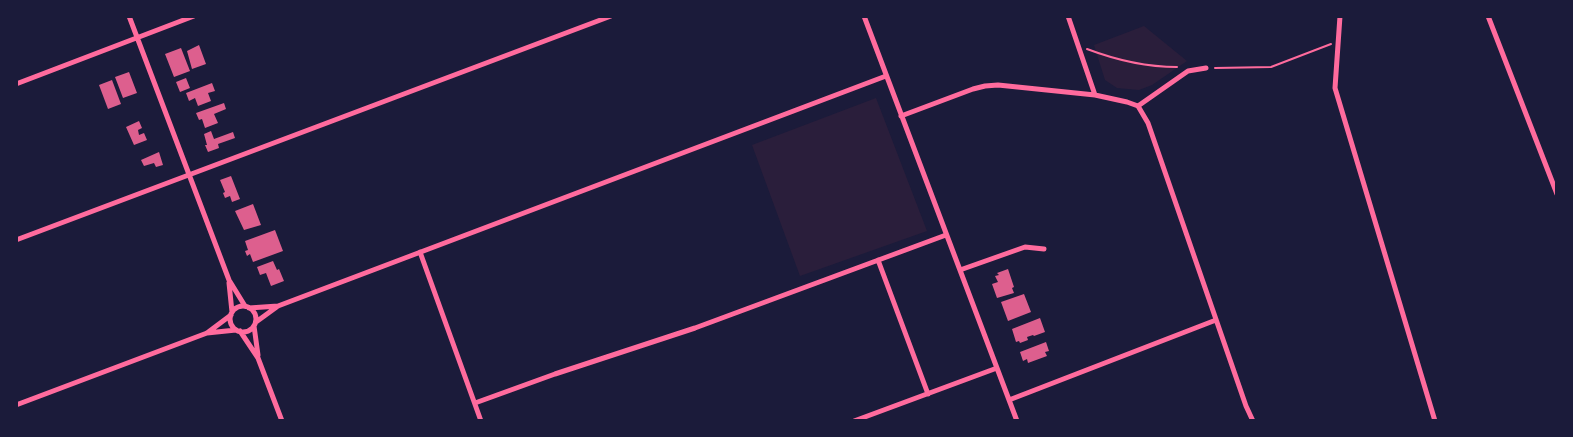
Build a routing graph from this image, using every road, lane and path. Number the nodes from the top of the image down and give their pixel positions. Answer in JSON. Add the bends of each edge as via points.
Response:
{"nodes":[{"id":1,"x":129,"y":16,"type":"edge"},
{"id":2,"x":194,"y":16,"type":"edge"},
{"id":3,"x":612,"y":16,"type":"edge"},
{"id":4,"x":864,"y":16,"type":"edge"},
{"id":5,"x":1068,"y":16,"type":"edge"},
{"id":6,"x":1340,"y":16,"type":"edge"},
{"id":7,"x":1488,"y":16,"type":"edge"},
{"id":8,"x":137,"y":38,"type":"junction"},
{"id":9,"x":1206,"y":68,"type":"dead end"},
{"id":10,"x":886,"y":76,"type":"junction"},
{"id":11,"x":16,"y":84,"type":"edge"},
{"id":12,"x":1095,"y":95,"type":"junction"},
{"id":13,"x":1138,"y":106,"type":"junction"},
{"id":14,"x":901,"y":116,"type":"junction"},
{"id":15,"x":189,"y":175,"type":"junction"},
{"id":16,"x":1557,"y":194,"type":"edge"},
{"id":17,"x":946,"y":235,"type":"junction"},
{"id":18,"x":16,"y":240,"type":"edge"},
{"id":19,"x":1044,"y":249,"type":"dead end"},
{"id":20,"x":420,"y":252,"type":"junction"},
{"id":21,"x":878,"y":260,"type":"junction"},
{"id":22,"x":960,"y":270,"type":"junction"},
{"id":23,"x":229,"y":280,"type":"junction"},
{"id":24,"x":278,"y":306,"type":"junction"},
{"id":25,"x":247,"y":307,"type":"junction"},
{"id":26,"x":232,"y":314,"type":"junction"},
{"id":27,"x":1216,"y":320,"type":"junction"},
{"id":28,"x":255,"y":324,"type":"junction"},
{"id":29,"x":238,"y":330,"type":"junction"},
{"id":30,"x":207,"y":333,"type":"junction"},
{"id":31,"x":258,"y":358,"type":"junction"},
{"id":32,"x":997,"y":368,"type":"junction"},
{"id":33,"x":928,"y":394,"type":"junction"},
{"id":34,"x":1010,"y":400,"type":"junction"},
{"id":35,"x":475,"y":403,"type":"junction"},
{"id":36,"x":16,"y":405,"type":"edge"},
{"id":37,"x":282,"y":421,"type":"edge"},
{"id":38,"x":481,"y":421,"type":"edge"},
{"id":39,"x":854,"y":421,"type":"edge"},
{"id":40,"x":1017,"y":421,"type":"edge"},
{"id":41,"x":1253,"y":421,"type":"edge"},
{"id":42,"x":1435,"y":421,"type":"edge"}],
"edges":[{"from":1,"to":8,"type":"street"},
{"from":2,"to":8,"type":"street"},
{"from":3,"to":15,"type":"street"},
{"from":4,"to":10,"type":"street"},
{"from":5,"to":12,"type":"street"},
{"from":6,"to":42,"type":"street","via":[[1336,88]]},
{"from":7,"to":16,"type":"street"},
{"from":8,"to":11,"type":"street"},
{"from":8,"to":15,"type":"street"},
{"from":9,"to":13,"type":"street","via":[[1188,71]]},
{"from":10,"to":14,"type":"street"},
{"from":10,"to":20,"type":"street"},
{"from":12,"to":13,"type":"street"},
{"from":12,"to":14,"type":"street","via":[[985,86]]},
{"from":13,"to":27,"type":"street","via":[[1148,123]]},
{"from":14,"to":17,"type":"street"},
{"from":15,"to":18,"type":"street"},
{"from":15,"to":23,"type":"street"},
{"from":17,"to":21,"type":"street"},
{"from":17,"to":22,"type":"street"},
{"from":19,"to":22,"type":"street","via":[[1025,247]]},
{"from":20,"to":24,"type":"street"},
{"from":20,"to":35,"type":"street"},
{"from":21,"to":33,"type":"street"},
{"from":21,"to":35,"type":"street","via":[[695,328]]},
{"from":22,"to":32,"type":"street"},
{"from":23,"to":25,"type":"street"},
{"from":23,"to":26,"type":"street"},
{"from":24,"to":25,"type":"street"},
{"from":24,"to":28,"type":"street"},
{"from":25,"to":26,"type":"street","via":[[237,308]]},
{"from":25,"to":28,"type":"street","via":[[255,314]]},
{"from":26,"to":29,"type":"street","via":[[231,323]]},
{"from":26,"to":30,"type":"street"},
{"from":27,"to":34,"type":"street"},
{"from":27,"to":41,"type":"street"},
{"from":28,"to":29,"type":"street","via":[[248,331]]},
{"from":28,"to":31,"type":"street"},
{"from":29,"to":30,"type":"street"},
{"from":29,"to":31,"type":"street"},
{"from":30,"to":36,"type":"street"},
{"from":31,"to":37,"type":"street"},
{"from":32,"to":33,"type":"street"},
{"from":32,"to":34,"type":"street"},
{"from":33,"to":39,"type":"street"},
{"from":34,"to":40,"type":"street"},
{"from":35,"to":38,"type":"street"}]}
